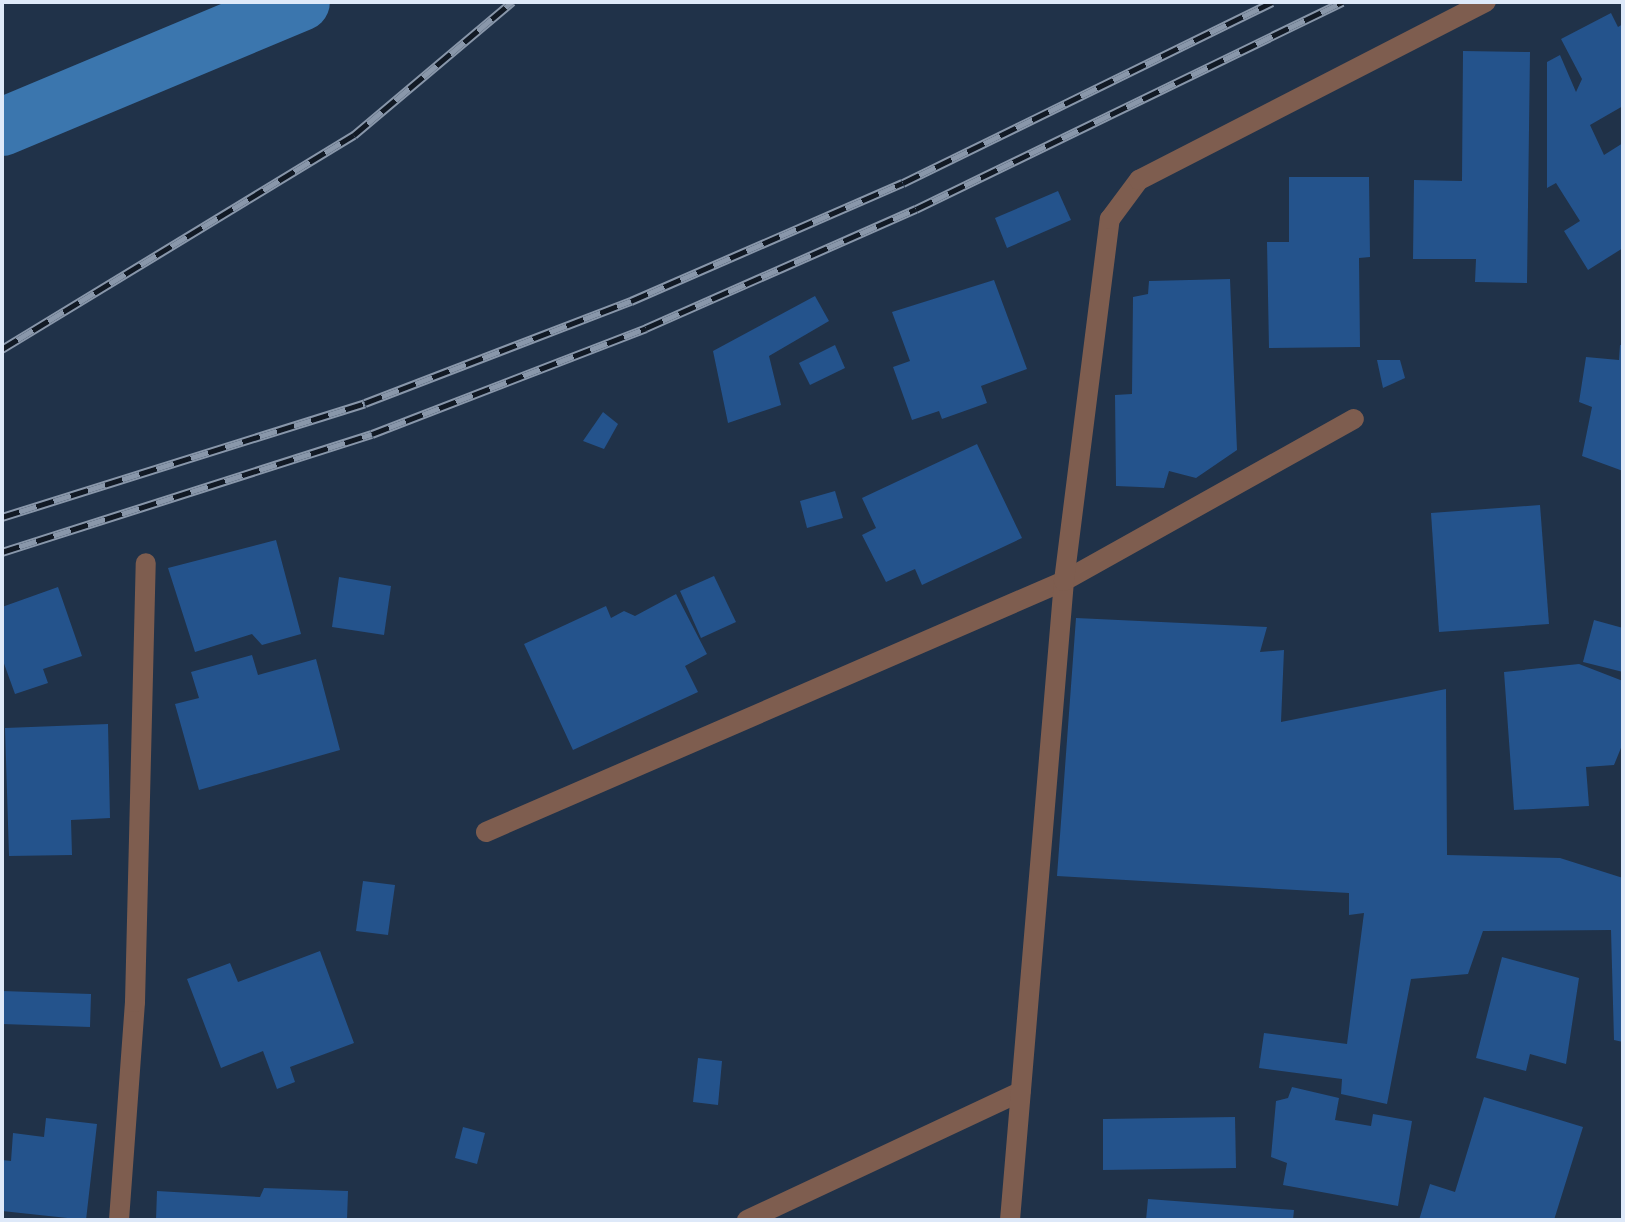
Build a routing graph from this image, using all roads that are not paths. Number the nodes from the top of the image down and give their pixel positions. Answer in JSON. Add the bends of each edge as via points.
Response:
{"nodes":[{"id":1,"x":1486,"y":2,"type":"edge"},
{"id":2,"x":1354,"y":419,"type":"dead end"},
{"id":3,"x":146,"y":563,"type":"dead end"},
{"id":4,"x":1064,"y":581,"type":"junction"},
{"id":5,"x":486,"y":832,"type":"dead end"},
{"id":6,"x":1020,"y":1092,"type":"junction"},
{"id":7,"x":119,"y":1220,"type":"edge"},
{"id":8,"x":747,"y":1220,"type":"edge"},
{"id":9,"x":1010,"y":1220,"type":"edge"}],
"edges":[{"from":1,"to":4,"type":"street","via":[[1139,180],[1110,219]]},
{"from":2,"to":4,"type":"street"},
{"from":3,"to":7,"type":"street","via":[[135,1002]]},
{"from":4,"to":5,"type":"street"},
{"from":4,"to":6,"type":"street"},
{"from":6,"to":8,"type":"street"},
{"from":6,"to":9,"type":"street"}]}
